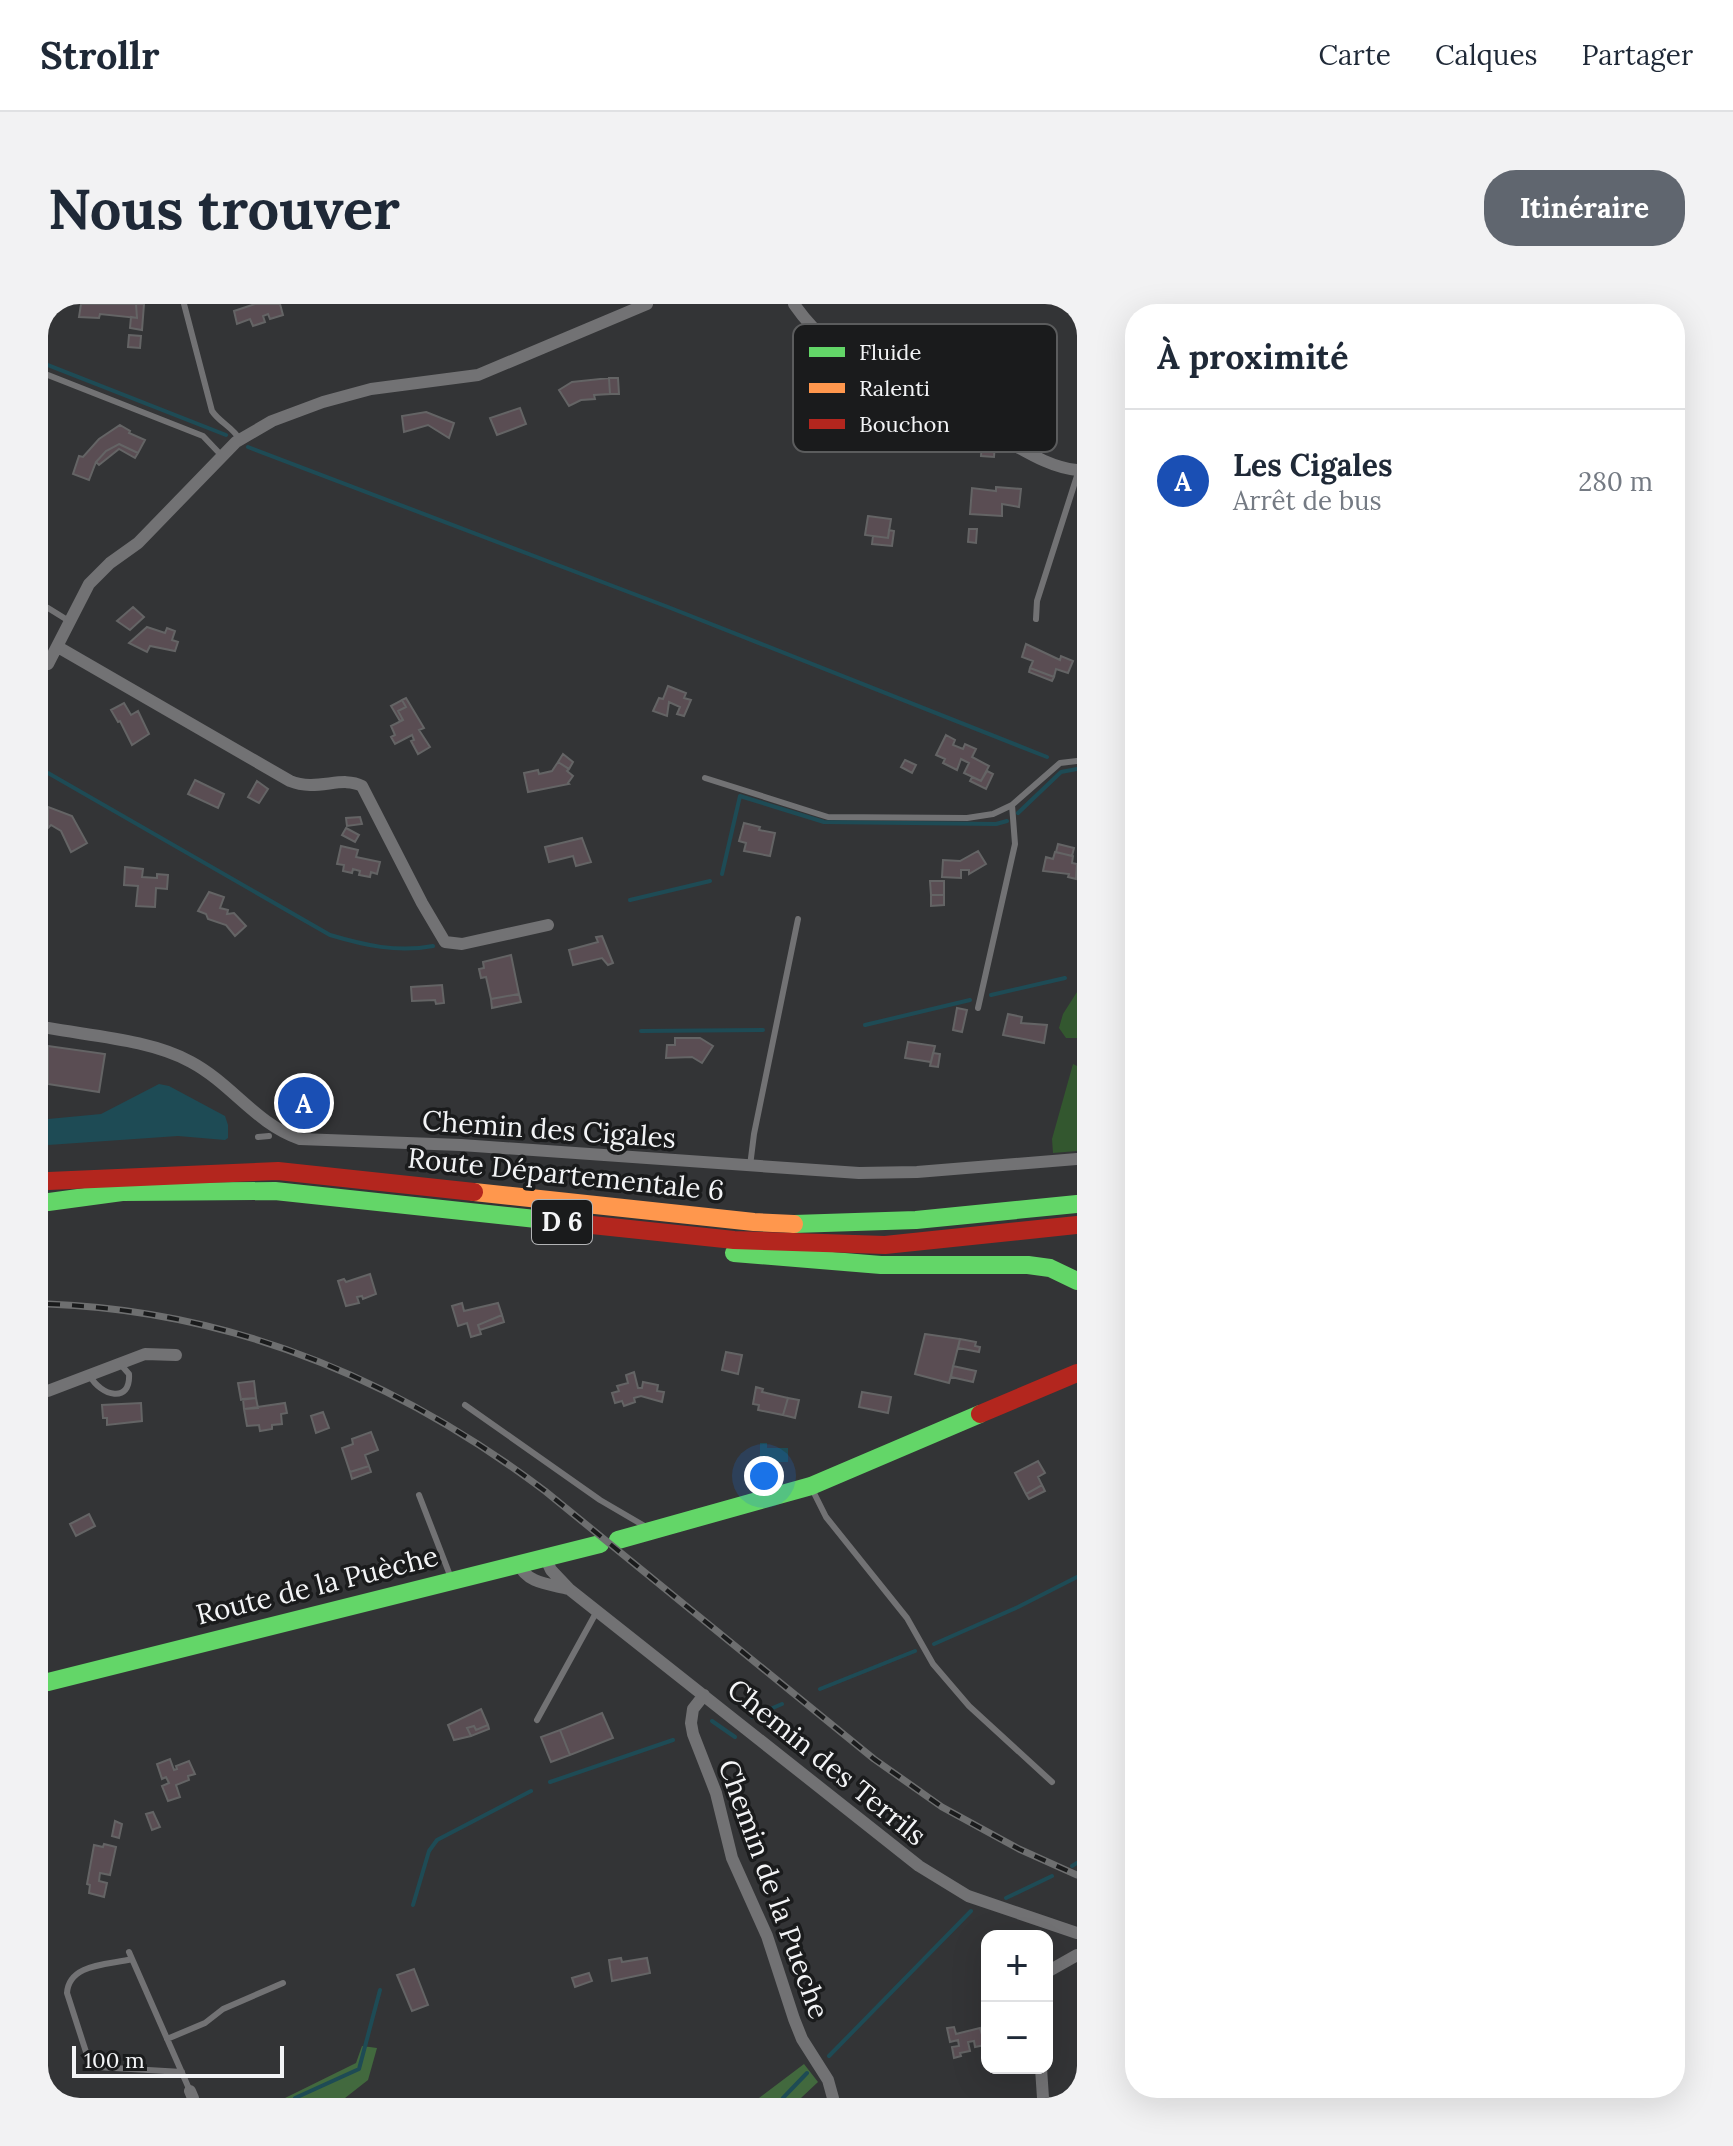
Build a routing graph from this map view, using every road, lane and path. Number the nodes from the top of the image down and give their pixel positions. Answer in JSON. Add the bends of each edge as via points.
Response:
{"nodes":[{"id":1,"x":184,"y":304,"type":"edge"},
{"id":2,"x":647,"y":304,"type":"edge"},
{"id":3,"x":794,"y":304,"type":"edge"},
{"id":4,"x":809,"y":324,"type":"edge"},
{"id":5,"x":48,"y":375,"type":"edge"},
{"id":6,"x":240,"y":440,"type":"junction"},
{"id":7,"x":1028,"y":452,"type":"edge"},
{"id":8,"x":222,"y":456,"type":"junction"},
{"id":9,"x":1077,"y":473,"type":"edge"},
{"id":10,"x":48,"y":608,"type":"edge"},
{"id":11,"x":1036,"y":619,"type":"dead end"},
{"id":12,"x":70,"y":622,"type":"junction"},
{"id":13,"x":58,"y":647,"type":"junction"},
{"id":14,"x":48,"y":664,"type":"edge"},
{"id":15,"x":1077,"y":761,"type":"edge"},
{"id":16,"x":705,"y":778,"type":"dead end"},
{"id":17,"x":1012,"y":805,"type":"junction"},
{"id":18,"x":798,"y":919,"type":"dead end"},
{"id":19,"x":548,"y":925,"type":"dead end"},
{"id":20,"x":978,"y":1008,"type":"dead end"},
{"id":21,"x":48,"y":1028,"type":"edge"},
{"id":22,"x":269,"y":1136,"type":"dead end"},
{"id":23,"x":258,"y":1137,"type":"dead end"},
{"id":24,"x":1077,"y":1159,"type":"edge"},
{"id":25,"x":750,"y":1166,"type":"junction"},
{"id":26,"x":48,"y":1181,"type":"edge"},
{"id":27,"x":1077,"y":1189,"type":"edge"},
{"id":28,"x":48,"y":1202,"type":"edge"},
{"id":29,"x":1077,"y":1204,"type":"edge"},
{"id":30,"x":565,"y":1222,"type":"junction"},
{"id":31,"x":803,"y":1225,"type":"junction"},
{"id":32,"x":1077,"y":1225,"type":"edge"},
{"id":33,"x":1077,"y":1281,"type":"edge"},
{"id":34,"x":176,"y":1355,"type":"dead end"},
{"id":35,"x":118,"y":1364,"type":"junction"},
{"id":36,"x":89,"y":1375,"type":"junction"},
{"id":37,"x":1075,"y":1377,"type":"edge"},
{"id":38,"x":48,"y":1391,"type":"edge"},
{"id":39,"x":465,"y":1405,"type":"dead end"},
{"id":40,"x":811,"y":1486,"type":"junction"},
{"id":41,"x":419,"y":1495,"type":"dead end"},
{"id":42,"x":652,"y":1531,"type":"junction"},
{"id":43,"x":545,"y":1557,"type":"junction"},
{"id":44,"x":518,"y":1563,"type":"junction"},
{"id":45,"x":452,"y":1580,"type":"junction"},
{"id":46,"x":569,"y":1589,"type":"junction"},
{"id":47,"x":597,"y":1610,"type":"junction"},
{"id":48,"x":48,"y":1682,"type":"edge"},
{"id":49,"x":704,"y":1695,"type":"junction"},
{"id":50,"x":537,"y":1720,"type":"dead end"},
{"id":51,"x":1052,"y":1782,"type":"dead end"},
{"id":52,"x":1077,"y":1933,"type":"edge"},
{"id":53,"x":1077,"y":1955,"type":"edge"},
{"id":54,"x":1053,"y":1969,"type":"edge"},
{"id":55,"x":283,"y":1983,"type":"dead end"},
{"id":56,"x":167,"y":2039,"type":"junction"},
{"id":57,"x":182,"y":2072,"type":"junction"},
{"id":58,"x":1041,"y":2074,"type":"edge"},
{"id":59,"x":191,"y":2094,"type":"edge"},
{"id":60,"x":833,"y":2098,"type":"edge"},
{"id":61,"x":1043,"y":2098,"type":"edge"}],
"edges":[{"from":1,"to":6,"type":"lane","via":[[212,411]]},
{"from":2,"to":6,"type":"street","via":[[478,375],[371,389],[323,402]]},
{"from":3,"to":4,"type":"street"},
{"from":5,"to":8,"type":"lane","via":[[203,436]]},
{"from":6,"to":8,"type":"street"},
{"from":7,"to":9,"type":"street"},
{"from":8,"to":12,"type":"street","via":[[138,543],[98,573]]},
{"from":9,"to":11,"type":"lane"},
{"from":10,"to":12,"type":"lane"},
{"from":12,"to":13,"type":"street"},
{"from":13,"to":14,"type":"street"},
{"from":13,"to":19,"type":"street","via":[[290,781],[312,787],[348,782],[362,786],[445,942],[462,944]]},
{"from":15,"to":17,"type":"lane","via":[[1060,763]]},
{"from":16,"to":17,"type":"lane","via":[[828,817],[967,818]]},
{"from":17,"to":20,"type":"lane","via":[[1015,844]]},
{"from":18,"to":25,"type":"lane"},
{"from":21,"to":25,"type":"street","name":"Chemin des Cigales","via":[[189,1060],[220,1080],[262,1120],[300,1139]]},
{"from":22,"to":23,"type":"lane"},
{"from":24,"to":25,"type":"street","name":"Chemin des Cigales","via":[[873,1173]]},
{"from":26,"to":31,"type":"main road","name":"Route Départementale 6","number":"D 6","via":[[278,1171]]},
{"from":27,"to":31,"type":"main road"},
{"from":28,"to":30,"type":"main road","name":"Route Départementale 6","number":"D 6","via":[[122,1192],[275,1191]]},
{"from":29,"to":31,"type":"main road","name":"Route Départementale 6","number":"D 6","via":[[949,1220]]},
{"from":30,"to":32,"type":"main road","name":"Route Départementale 6","number":"D 6","via":[[734,1240],[885,1245]]},
{"from":30,"to":33,"type":"main road","via":[[791,1260],[881,1266],[1028,1265]]},
{"from":34,"to":35,"type":"street","via":[[145,1354]]},
{"from":35,"to":36,"type":"street"},
{"from":35,"to":36,"type":"lane","via":[[129,1374],[121,1392],[104,1392]]},
{"from":36,"to":38,"type":"street"},
{"from":37,"to":40,"type":"main road","name":"Route de la Puèche"},
{"from":39,"to":42,"type":"lane"},
{"from":40,"to":42,"type":"main road","name":"Route de la Puèche"},
{"from":40,"to":51,"type":"lane","via":[[826,1517],[907,1618],[933,1664],[969,1706]]},
{"from":41,"to":45,"type":"lane"},
{"from":42,"to":43,"type":"main road","name":"Route de la Puèche"},
{"from":43,"to":44,"type":"main road","name":"Route de la Puèche"},
{"from":43,"to":46,"type":"street","name":"Chemin des Terrils"},
{"from":44,"to":45,"type":"main road","name":"Route de la Puèche"},
{"from":44,"to":46,"type":"street","name":"Chemin des Terrils","via":[[531,1579]]},
{"from":45,"to":48,"type":"main road","name":"Route de la Puèche"},
{"from":46,"to":47,"type":"street","name":"Chemin des Terrils"},
{"from":47,"to":49,"type":"street","name":"Chemin des Terrils"},
{"from":47,"to":50,"type":"lane"},
{"from":49,"to":52,"type":"street","name":"Chemin des Terrils","via":[[919,1866],[997,1908]]},
{"from":49,"to":60,"type":"street","name":"Chemin de la Pueche","via":[[691,1715],[693,1734],[716,1793],[732,1858],[767,1936],[798,2029]]},
{"from":53,"to":54,"type":"street"},
{"from":55,"to":56,"type":"lane"},
{"from":56,"to":57,"type":"lane"},
{"from":56,"to":57,"type":"lane","via":[[130,1955],[74,1974],[67,1993],[87,2055],[97,2067]]},
{"from":57,"to":59,"type":"lane"},
{"from":58,"to":61,"type":"street"}]}
